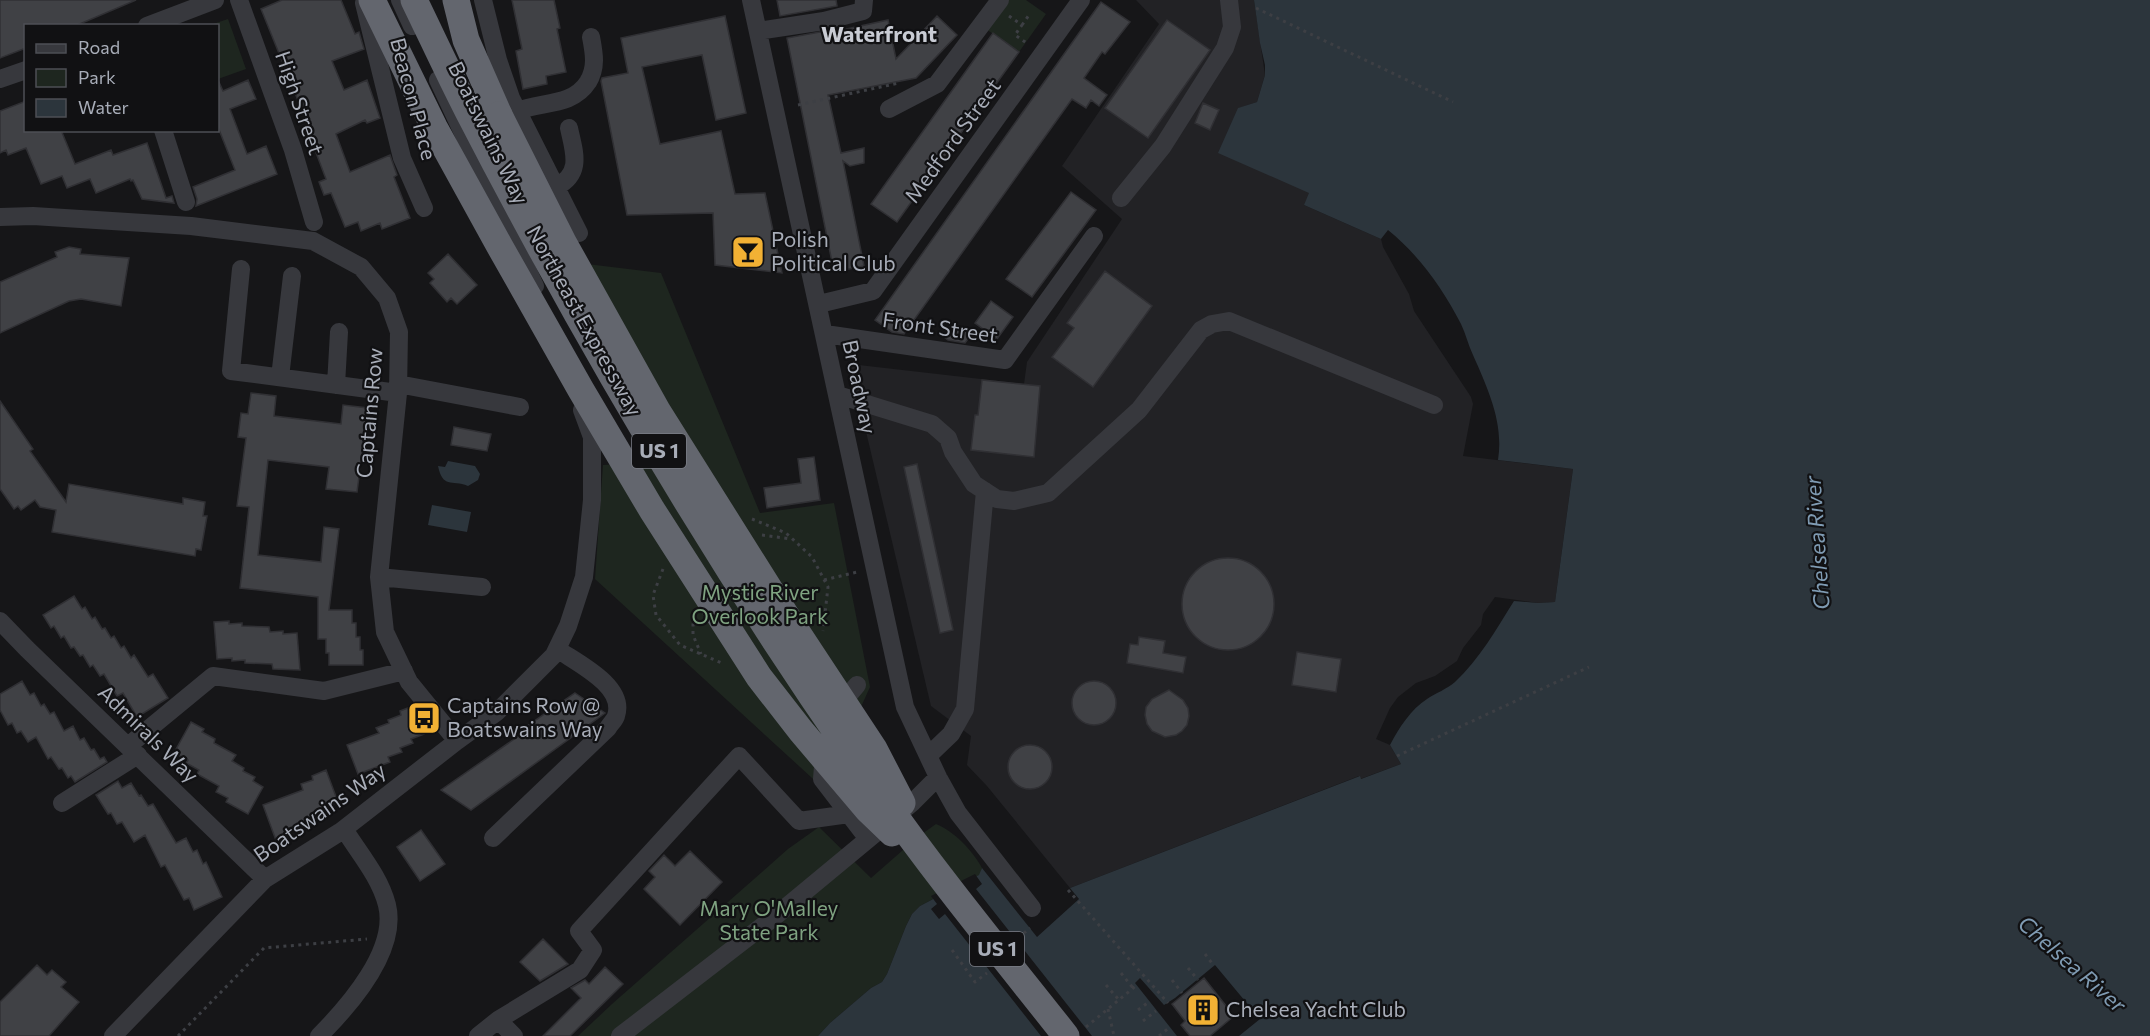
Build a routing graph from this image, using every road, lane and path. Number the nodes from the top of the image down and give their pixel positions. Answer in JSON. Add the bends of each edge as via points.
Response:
{"nodes":[{"id":1,"x":215,"y":0,"type":"edge"},
{"id":2,"x":239,"y":0,"type":"edge"},
{"id":3,"x":363,"y":0,"type":"edge"},
{"id":4,"x":372,"y":0,"type":"edge"},
{"id":5,"x":400,"y":0,"type":"edge"},
{"id":6,"x":414,"y":0,"type":"edge"},
{"id":7,"x":456,"y":0,"type":"edge"},
{"id":8,"x":483,"y":0,"type":"edge"},
{"id":9,"x":751,"y":0,"type":"edge"},
{"id":10,"x":864,"y":0,"type":"edge"},
{"id":11,"x":1081,"y":0,"type":"edge"},
{"id":12,"x":1229,"y":0,"type":"edge"},
{"id":13,"x":998,"y":3,"type":"edge"},
{"id":14,"x":1256,"y":8,"type":"dead end"},
{"id":15,"x":1029,"y":15,"type":"dead end"},
{"id":16,"x":152,"y":24,"type":"edge"},
{"id":17,"x":1022,"y":26,"type":"junction"},
{"id":18,"x":758,"y":32,"type":"junction"},
{"id":19,"x":591,"y":37,"type":"dead end"},
{"id":20,"x":1028,"y":44,"type":"dead end"},
{"id":21,"x":24,"y":71,"type":"edge"},
{"id":22,"x":0,"y":79,"type":"edge"},
{"id":23,"x":906,"y":81,"type":"dead end"},
{"id":24,"x":1453,"y":102,"type":"dead end"},
{"id":25,"x":798,"y":105,"type":"dead end"},
{"id":26,"x":509,"y":108,"type":"junction"},
{"id":27,"x":889,"y":109,"type":"dead end"},
{"id":28,"x":569,"y":128,"type":"dead end"},
{"id":29,"x":164,"y":132,"type":"edge"},
{"id":30,"x":556,"y":187,"type":"junction"},
{"id":31,"x":1121,"y":198,"type":"dead end"},
{"id":32,"x":186,"y":201,"type":"dead end"},
{"id":33,"x":424,"y":208,"type":"dead end"},
{"id":34,"x":0,"y":217,"type":"edge"},
{"id":35,"x":314,"y":222,"type":"dead end"},
{"id":36,"x":579,"y":233,"type":"dead end"},
{"id":37,"x":1094,"y":236,"type":"dead end"},
{"id":38,"x":241,"y":269,"type":"dead end"},
{"id":39,"x":292,"y":276,"type":"dead end"},
{"id":40,"x":819,"y":304,"type":"junction"},
{"id":41,"x":339,"y":332,"type":"dead end"},
{"id":42,"x":825,"y":334,"type":"junction"},
{"id":43,"x":280,"y":377,"type":"junction"},
{"id":44,"x":336,"y":385,"type":"junction"},
{"id":45,"x":398,"y":388,"type":"junction"},
{"id":46,"x":838,"y":395,"type":"junction"},
{"id":47,"x":1434,"y":405,"type":"dead end"},
{"id":48,"x":520,"y":407,"type":"dead end"},
{"id":49,"x":985,"y":491,"type":"junction"},
{"id":50,"x":875,"y":568,"type":"junction"},
{"id":51,"x":379,"y":577,"type":"junction"},
{"id":52,"x":824,"y":580,"type":"dead end"},
{"id":53,"x":482,"y":587,"type":"dead end"},
{"id":54,"x":0,"y":621,"type":"edge"},
{"id":55,"x":557,"y":649,"type":"junction"},
{"id":56,"x":1589,"y":667,"type":"dead end"},
{"id":57,"x":404,"y":671,"type":"junction"},
{"id":58,"x":857,"y":685,"type":"dead end"},
{"id":59,"x":457,"y":741,"type":"junction"},
{"id":60,"x":133,"y":751,"type":"junction"},
{"id":61,"x":928,"y":756,"type":"junction"},
{"id":62,"x":1397,"y":756,"type":"dead end"},
{"id":63,"x":938,"y":777,"type":"junction"},
{"id":64,"x":62,"y":802,"type":"dead end"},
{"id":65,"x":849,"y":814,"type":"junction"},
{"id":66,"x":344,"y":829,"type":"junction"},
{"id":67,"x":493,"y":838,"type":"dead end"},
{"id":68,"x":868,"y":839,"type":"junction"},
{"id":69,"x":935,"y":870,"type":"junction"},
{"id":70,"x":265,"y":879,"type":"junction"},
{"id":71,"x":1068,"y":890,"type":"dead end"},
{"id":72,"x":1032,"y":908,"type":"dead end"},
{"id":73,"x":1030,"y":928,"type":"dead end"},
{"id":74,"x":387,"y":937,"type":"junction"},
{"id":75,"x":1012,"y":943,"type":"dead end"},
{"id":76,"x":1204,"y":954,"type":"dead end"},
{"id":77,"x":1214,"y":966,"type":"dead end"},
{"id":78,"x":1188,"y":968,"type":"dead end"},
{"id":79,"x":1121,"y":973,"type":"dead end"},
{"id":80,"x":1172,"y":980,"type":"dead end"},
{"id":81,"x":1198,"y":980,"type":"dead end"},
{"id":82,"x":1107,"y":985,"type":"dead end"},
{"id":83,"x":1182,"y":993,"type":"dead end"},
{"id":84,"x":1119,"y":1000,"type":"junction"},
{"id":85,"x":1150,"y":1001,"type":"dead end"},
{"id":86,"x":1168,"y":1002,"type":"dead end"},
{"id":87,"x":1108,"y":1009,"type":"junction"},
{"id":88,"x":1271,"y":1009,"type":"dead end"},
{"id":89,"x":1138,"y":1010,"type":"dead end"},
{"id":90,"x":1156,"y":1011,"type":"dead end"},
{"id":91,"x":1259,"y":1018,"type":"dead end"},
{"id":92,"x":498,"y":1020,"type":"junction"},
{"id":93,"x":1143,"y":1021,"type":"dead end"},
{"id":94,"x":1170,"y":1028,"type":"dead end"},
{"id":95,"x":1072,"y":1034,"type":"edge"},
{"id":96,"x":113,"y":1036,"type":"edge"},
{"id":97,"x":178,"y":1036,"type":"edge"},
{"id":98,"x":320,"y":1036,"type":"edge"},
{"id":99,"x":478,"y":1036,"type":"edge"},
{"id":100,"x":514,"y":1036,"type":"edge"},
{"id":101,"x":620,"y":1036,"type":"edge"},
{"id":102,"x":1114,"y":1036,"type":"edge"},
{"id":103,"x":1159,"y":1036,"type":"edge"}],
"edges":[{"from":1,"to":16,"type":"street"},
{"from":2,"to":35,"type":"street","name":"High Street","via":[[293,150]]},
{"from":3,"to":33,"type":"street","name":"Beacon Place","via":[[402,158]]},
{"from":4,"to":69,"type":"highway","bridge":true,"via":[[434,127],[521,285],[624,464],[735,642],[801,731],[868,810]]},
{"from":5,"to":55,"type":"street","name":"Boatswains Way","via":[[556,331],[592,437],[592,500],[584,577]]},
{"from":6,"to":69,"type":"highway","name":"Northeast Expressway","number":"US 1","bridge":true,"via":[[512,192],[678,485],[809,691]]},
{"from":7,"to":26,"type":"highway","via":[[466,40],[483,81]]},
{"from":8,"to":26,"type":"street"},
{"from":9,"to":18,"type":"street","name":"Broadway"},
{"from":10,"to":18,"type":"street","via":[[863,11]]},
{"from":11,"to":40,"type":"street","name":"Medford Street","via":[[873,291]]},
{"from":12,"to":31,"type":"street","via":[[1232,27],[1225,48],[1162,146]]},
{"from":13,"to":17,"type":"path"},
{"from":13,"to":27,"type":"street","via":[[937,84]]},
{"from":14,"to":24,"type":"path"},
{"from":15,"to":17,"type":"path"},
{"from":17,"to":20,"type":"path","via":[[1015,35]]},
{"from":18,"to":40,"type":"street","name":"Broadway"},
{"from":19,"to":26,"type":"street","via":[[595,64],[579,94],[567,100]]},
{"from":21,"to":22,"type":"street"},
{"from":23,"to":25,"type":"path"},
{"from":26,"to":30,"type":"street"},
{"from":26,"to":69,"type":"highway","bridge":true,"via":[[563,242],[658,412],[874,749]]},
{"from":28,"to":30,"type":"street","via":[[575,159],[573,171]]},
{"from":29,"to":32,"type":"street"},
{"from":30,"to":36,"type":"street"},
{"from":34,"to":45,"type":"street","name":"Captains Row","via":[[191,226],[313,241],[361,267],[387,298],[399,332]]},
{"from":37,"to":42,"type":"street","name":"Front Street","via":[[1005,360]]},
{"from":38,"to":43,"type":"street","via":[[231,370]]},
{"from":39,"to":43,"type":"street"},
{"from":40,"to":42,"type":"street","name":"Broadway"},
{"from":41,"to":44,"type":"street"},
{"from":42,"to":46,"type":"street","name":"Broadway"},
{"from":43,"to":44,"type":"street"},
{"from":44,"to":45,"type":"street"},
{"from":45,"to":48,"type":"street"},
{"from":45,"to":51,"type":"street","name":"Captains Row"},
{"from":46,"to":49,"type":"street","via":[[932,424],[948,438],[952,452],[974,484]]},
{"from":46,"to":50,"type":"street","name":"Broadway"},
{"from":47,"to":49,"type":"street","via":[[1229,321],[1212,324],[1201,330],[1139,410],[1048,493],[1014,501],[997,499]]},
{"from":49,"to":61,"type":"street","via":[[965,710],[951,734]]},
{"from":50,"to":52,"type":"path"},
{"from":50,"to":61,"type":"street","name":"Broadway","via":[[905,707]]},
{"from":51,"to":53,"type":"street"},
{"from":51,"to":57,"type":"street","name":"Captains Row","via":[[385,632]]},
{"from":54,"to":60,"type":"street","name":"Admirals Way"},
{"from":55,"to":59,"type":"street","name":"Boatswains Way","via":[[497,712]]},
{"from":55,"to":67,"type":"street","via":[[609,685],[617,700],[616,716]]},
{"from":56,"to":62,"type":"path"},
{"from":57,"to":59,"type":"street","name":"Captains Row"},
{"from":57,"to":60,"type":"street","via":[[324,691],[213,676]]},
{"from":58,"to":65,"type":"street","via":[[826,723],[822,779]]},
{"from":59,"to":66,"type":"street","name":"Boatswains Way"},
{"from":60,"to":64,"type":"street"},
{"from":60,"to":70,"type":"street","name":"Admirals Way"},
{"from":61,"to":63,"type":"street","name":"Broadway"},
{"from":63,"to":68,"type":"street"},
{"from":63,"to":72,"type":"street","name":"Broadway","via":[[958,813]]},
{"from":65,"to":68,"type":"street"},
{"from":65,"to":92,"type":"street","via":[[799,821],[739,756],[579,931],[593,950],[580,970]]},
{"from":66,"to":70,"type":"street","name":"Boatswains Way"},
{"from":66,"to":74,"type":"street","via":[[379,884],[389,916]]},
{"from":68,"to":101,"type":"street"},
{"from":69,"to":95,"type":"highway","number":"US 1","bridge":true},
{"from":70,"to":96,"type":"street","name":"Boatswains Way"},
{"from":71,"to":86,"type":"path"},
{"from":73,"to":75,"type":"path"},
{"from":74,"to":97,"type":"path","via":[[264,948]]},
{"from":74,"to":98,"type":"street","via":[[356,995]]},
{"from":76,"to":77,"type":"path"},
{"from":78,"to":81,"type":"path"},
{"from":79,"to":84,"type":"path","via":[[1135,987]]},
{"from":80,"to":83,"type":"path"},
{"from":82,"to":84,"type":"path"},
{"from":84,"to":87,"type":"path"},
{"from":85,"to":89,"type":"path"},
{"from":87,"to":95,"type":"path"},
{"from":87,"to":102,"type":"path"},
{"from":88,"to":91,"type":"path"},
{"from":90,"to":93,"type":"path"},
{"from":92,"to":99,"type":"street"},
{"from":92,"to":100,"type":"street"},
{"from":94,"to":103,"type":"path"}]}
